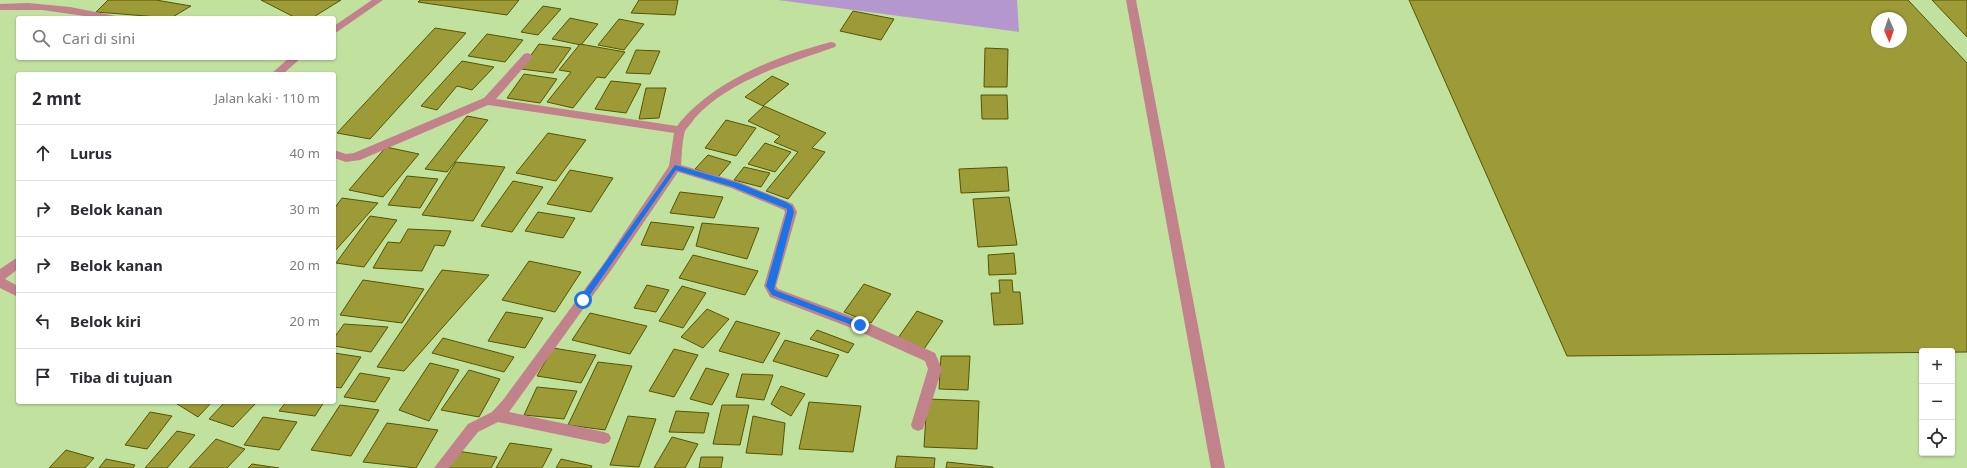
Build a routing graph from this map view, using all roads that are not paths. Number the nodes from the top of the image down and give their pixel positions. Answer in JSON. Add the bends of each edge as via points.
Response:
{"nodes":[{"id":1,"x":378,"y":0,"type":"edge"},
{"id":2,"x":1131,"y":0,"type":"edge"},
{"id":3,"x":0,"y":7,"type":"edge"},
{"id":4,"x":102,"y":16,"type":"edge"},
{"id":5,"x":336,"y":30,"type":"edge"},
{"id":6,"x":831,"y":46,"type":"dead end"},
{"id":7,"x":528,"y":56,"type":"dead end"},
{"id":8,"x":293,"y":60,"type":"edge"},
{"id":9,"x":278,"y":72,"type":"edge"},
{"id":10,"x":488,"y":101,"type":"junction"},
{"id":11,"x":680,"y":130,"type":"junction"},
{"id":12,"x":336,"y":155,"type":"edge"},
{"id":13,"x":675,"y":167,"type":"junction"},
{"id":14,"x":16,"y":264,"type":"edge"},
{"id":15,"x":0,"y":276,"type":"edge"},
{"id":16,"x":0,"y":282,"type":"edge"},
{"id":17,"x":16,"y":291,"type":"edge"},
{"id":18,"x":497,"y":416,"type":"junction"},
{"id":19,"x":918,"y":425,"type":"dead end"},
{"id":20,"x":604,"y":438,"type":"dead end"},
{"id":21,"x":441,"y":468,"type":"edge"},
{"id":22,"x":1218,"y":468,"type":"edge"}],
"edges":[{"from":1,"to":5,"type":"street"},
{"from":2,"to":22,"type":"street"},
{"from":3,"to":4,"type":"street","via":[[21,5],[64,8]]},
{"from":6,"to":11,"type":"street","via":[[777,64],[712,98],[699,108]]},
{"from":7,"to":10,"type":"street"},
{"from":8,"to":9,"type":"street"},
{"from":10,"to":11,"type":"street"},
{"from":10,"to":12,"type":"street","via":[[356,157],[346,158]]},
{"from":11,"to":13,"type":"street"},
{"from":13,"to":18,"type":"street","via":[[608,266]]},
{"from":13,"to":19,"type":"street","via":[[735,185],[790,208],[770,286],[774,293],[860,325],[930,357],[935,369]]},
{"from":14,"to":15,"type":"street"},
{"from":16,"to":17,"type":"street"},
{"from":18,"to":20,"type":"street"},
{"from":18,"to":21,"type":"street","via":[[473,428]]}]}
